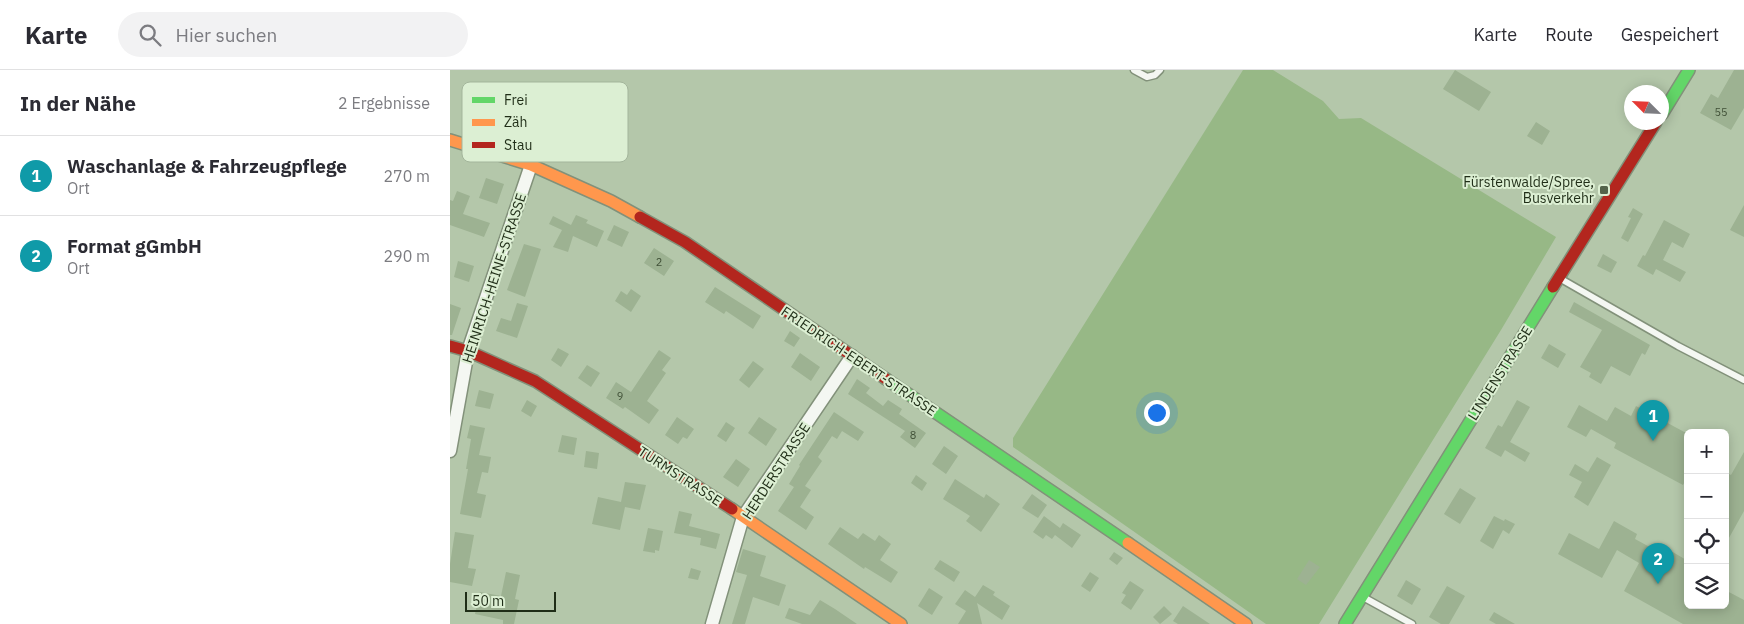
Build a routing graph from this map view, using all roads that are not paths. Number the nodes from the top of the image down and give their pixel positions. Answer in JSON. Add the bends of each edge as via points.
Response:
{"nodes":[{"id":1,"x":1134,"y":70,"type":"edge"},
{"id":2,"x":1160,"y":70,"type":"edge"},
{"id":3,"x":1689,"y":70,"type":"edge"},
{"id":4,"x":1669,"y":103,"type":"edge"},
{"id":5,"x":1651,"y":130,"type":"edge"},
{"id":6,"x":450,"y":140,"type":"edge"},
{"id":7,"x":462,"y":144,"type":"edge"},
{"id":8,"x":521,"y":162,"type":"edge"},
{"id":9,"x":531,"y":165,"type":"junction"},
{"id":10,"x":1559,"y":278,"type":"junction"},
{"id":11,"x":450,"y":346,"type":"edge"},
{"id":12,"x":468,"y":351,"type":"junction"},
{"id":13,"x":852,"y":356,"type":"junction"},
{"id":14,"x":1744,"y":380,"type":"edge"},
{"id":15,"x":450,"y":451,"type":"edge"},
{"id":16,"x":743,"y":517,"type":"junction"},
{"id":17,"x":1363,"y":596,"type":"junction"},
{"id":18,"x":712,"y":624,"type":"edge"},
{"id":19,"x":901,"y":624,"type":"edge"},
{"id":20,"x":1246,"y":624,"type":"edge"},
{"id":21,"x":1345,"y":624,"type":"edge"},
{"id":22,"x":1412,"y":624,"type":"edge"}],
"edges":[{"from":1,"to":2,"type":"lane","via":[[1147,77]]},
{"from":3,"to":4,"type":"street"},
{"from":5,"to":10,"type":"street","name":"LINDENSTRASSE"},
{"from":6,"to":7,"type":"street","name":"FRIEDRICH-EBERT-STRASSE"},
{"from":8,"to":9,"type":"street","name":"FRIEDRICH-EBERT-STRASSE"},
{"from":9,"to":12,"type":"street","name":"HEINRICH-HEINE-STRASSE"},
{"from":9,"to":13,"type":"street","name":"FRIEDRICH-EBERT-STRASSE","via":[[611,201],[685,242]]},
{"from":10,"to":14,"type":"lane"},
{"from":10,"to":17,"type":"street","name":"LINDENSTRASSE"},
{"from":11,"to":12,"type":"street","name":"TURMSTRASSE"},
{"from":12,"to":15,"type":"street","name":"HEINRICH-HEINE-STRASSE"},
{"from":12,"to":16,"type":"street","name":"TURMSTRASSE","via":[[535,381]]},
{"from":13,"to":16,"type":"street","name":"HERDERSTRASSE"},
{"from":13,"to":20,"type":"street","name":"FRIEDRICH-EBERT-STRASSE"},
{"from":16,"to":18,"type":"street","name":"HERDERSTRASSE"},
{"from":16,"to":19,"type":"street","name":"TURMSTRASSE"},
{"from":17,"to":21,"type":"street","name":"LINDENSTRASSE"},
{"from":17,"to":22,"type":"lane"}]}
